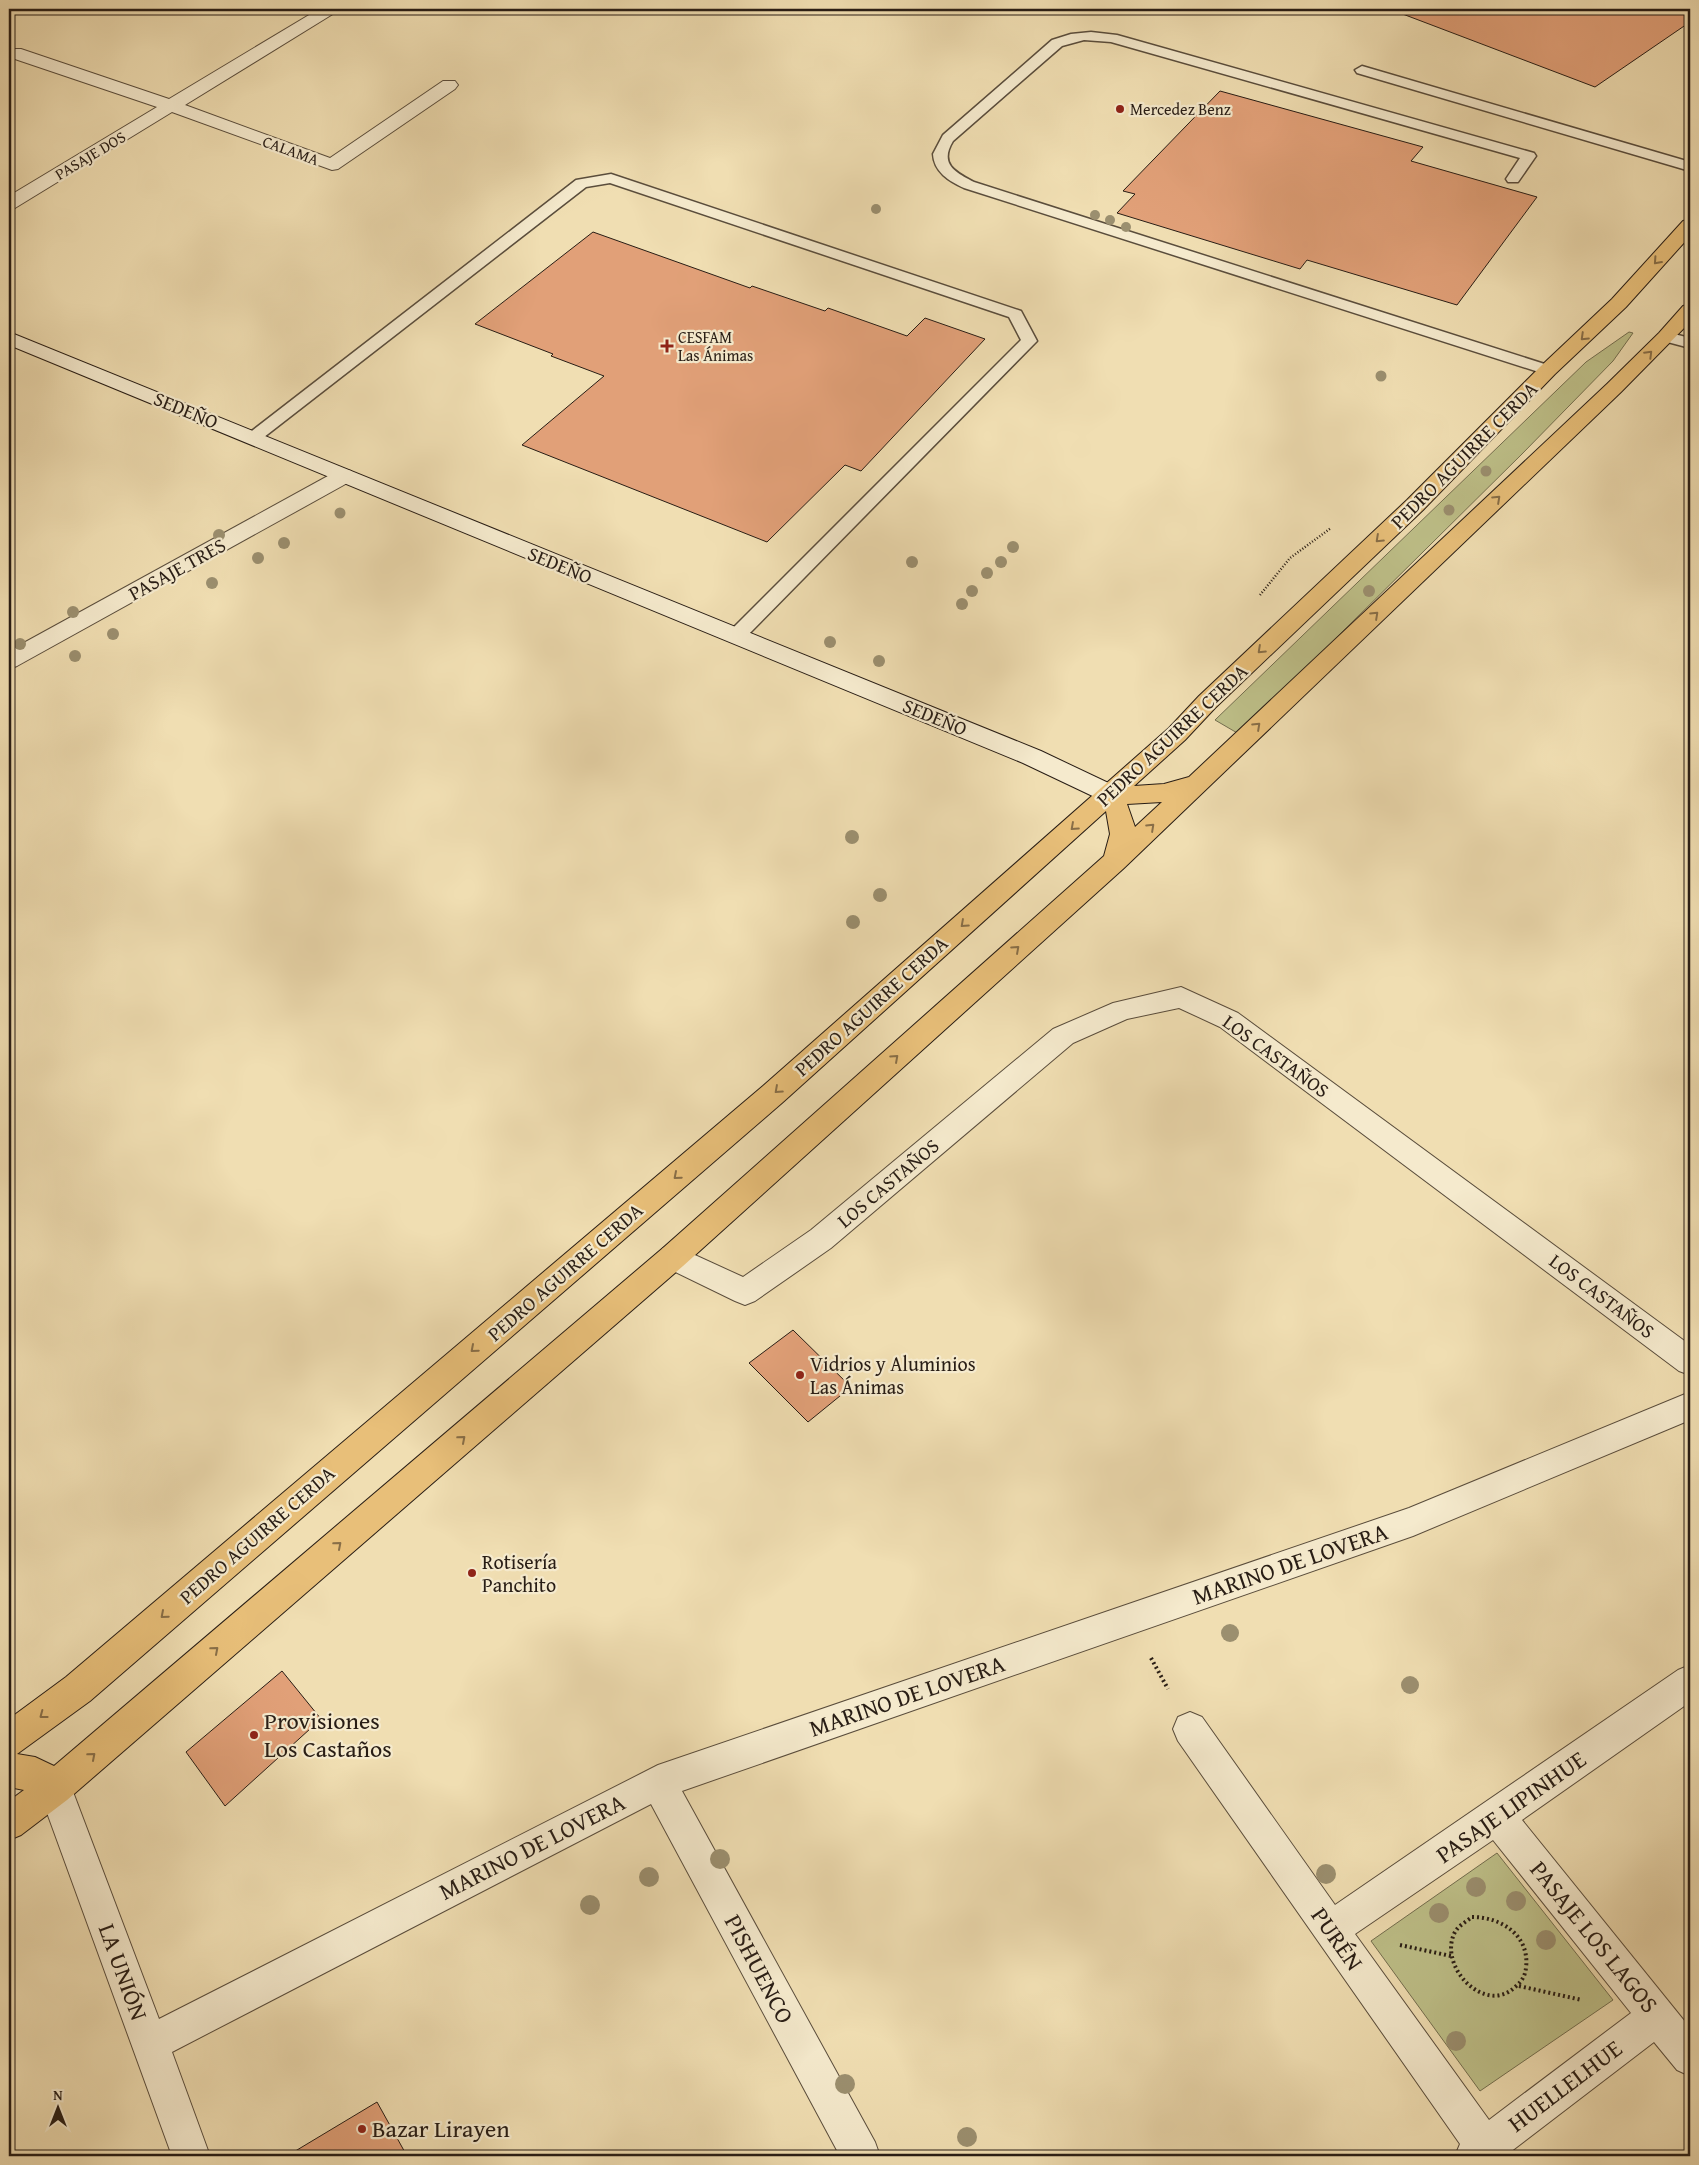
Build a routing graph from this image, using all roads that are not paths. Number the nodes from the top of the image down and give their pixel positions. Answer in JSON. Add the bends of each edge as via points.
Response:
{"nodes":[{"id":1,"x":330,"y":9,"type":"edge"},
{"id":2,"x":15,"y":53,"type":"dead end"},
{"id":3,"x":1362,"y":70,"type":"dead end"},
{"id":4,"x":450,"y":85,"type":"dead end"},
{"id":5,"x":172,"y":106,"type":"junction"},
{"id":6,"x":1690,"y":167,"type":"edge"},
{"id":7,"x":1513,"y":179,"type":"dead end"},
{"id":8,"x":9,"y":204,"type":"edge"},
{"id":9,"x":1690,"y":224,"type":"edge"},
{"id":10,"x":1690,"y":310,"type":"edge"},
{"id":11,"x":1666,"y":337,"type":"junction"},
{"id":12,"x":9,"y":338,"type":"edge"},
{"id":13,"x":1690,"y":343,"type":"edge"},
{"id":14,"x":1548,"y":370,"type":"junction"},
{"id":15,"x":253,"y":437,"type":"junction"},
{"id":16,"x":344,"y":476,"type":"junction"},
{"id":17,"x":736,"y":636,"type":"junction"},
{"id":18,"x":9,"y":661,"type":"edge"},
{"id":19,"x":1199,"y":782,"type":"junction"},
{"id":20,"x":1110,"y":794,"type":"junction"},
{"id":21,"x":1115,"y":860,"type":"junction"},
{"id":22,"x":673,"y":1257,"type":"junction"},
{"id":23,"x":1690,"y":1362,"type":"edge"},
{"id":24,"x":1690,"y":1406,"type":"edge"},
{"id":25,"x":1690,"y":1682,"type":"edge"},
{"id":26,"x":1190,"y":1729,"type":"road end"},
{"id":27,"x":9,"y":1740,"type":"edge"},
{"id":28,"x":9,"y":1770,"type":"edge"},
{"id":29,"x":658,"y":1782,"type":"junction"},
{"id":30,"x":55,"y":1788,"type":"junction"},
{"id":31,"x":1497,"y":1817,"type":"junction"},
{"id":32,"x":9,"y":1823,"type":"edge"},
{"id":33,"x":1330,"y":1930,"type":"junction"},
{"id":34,"x":1657,"y":2016,"type":"junction"},
{"id":35,"x":149,"y":2044,"type":"junction"},
{"id":36,"x":1690,"y":2057,"type":"edge"},
{"id":37,"x":1480,"y":2152,"type":"edge"},
{"id":38,"x":191,"y":2156,"type":"edge"},
{"id":39,"x":861,"y":2156,"type":"edge"}],
"edges":[{"from":1,"to":5,"type":"street"},
{"from":2,"to":5,"type":"street","name":"CALAMA"},
{"from":3,"to":6,"type":"lane"},
{"from":4,"to":5,"type":"street","name":"CALAMA","via":[[332,165]]},
{"from":5,"to":8,"type":"street","name":"PASAJE DOS"},
{"from":7,"to":14,"type":"lane","via":[[1529,156],[1098,35],[1073,36],[1057,43],[948,138],[939,154],[947,172],[969,185]]},
{"from":9,"to":14,"type":"highway","name":"PEDRO AGUIRRE CERDA","one_way":true,"via":[[1619,303]]},
{"from":10,"to":11,"type":"highway"},
{"from":11,"to":13,"type":"lane"},
{"from":19,"to":11,"type":"highway","one_way":true},
{"from":12,"to":15,"type":"street","name":"SEDEÑO"},
{"from":14,"to":20,"type":"highway","name":"PEDRO AGUIRRE CERDA","one_way":true,"via":[[1415,505],[1177,734]]},
{"from":15,"to":16,"type":"street","name":"SEDEÑO"},
{"from":15,"to":17,"type":"lane","via":[[581,183],[611,178],[1015,314],[1029,341]]},
{"from":16,"to":17,"type":"street","name":"SEDEÑO"},
{"from":16,"to":18,"type":"street","name":"PASAJE TRES"},
{"from":17,"to":20,"type":"street","name":"SEDEÑO","via":[[1032,757]]},
{"from":19,"to":20,"type":"highway","via":[[1181,790],[1159,793]]},
{"from":21,"to":19,"type":"highway","one_way":true},
{"from":20,"to":21,"type":"highway","via":[[1123,824],[1123,843]]},
{"from":20,"to":27,"type":"highway","name":"PEDRO AGUIRRE CERDA","one_way":true,"via":[[773,1094],[78,1689]]},
{"from":22,"to":21,"type":"highway","one_way":true},
{"from":22,"to":23,"type":"street","name":"LOS CASTAÑOS","via":[[745,1292],[821,1239],[1063,1036],[1122,1010],[1182,997],[1229,1020]]},
{"from":30,"to":22,"type":"highway","one_way":true},
{"from":24,"to":29,"type":"street","name":"MARINO DE LOVERA","via":[[1413,1521]]},
{"from":25,"to":31,"type":"street","name":"PASAJE LIPINHUE"},
{"from":26,"to":33,"type":"street","name":"PURÉN"},
{"from":28,"to":30,"type":"highway","via":[[35,1774]]},
{"from":29,"to":35,"type":"street","name":"MARINO DE LOVERA"},
{"from":29,"to":39,"type":"street","name":"PISHUENCO"},
{"from":30,"to":32,"type":"highway"},
{"from":30,"to":35,"type":"street","name":"LA UNIÓN"},
{"from":31,"to":33,"type":"street","name":"PASAJE LIPINHUE"},
{"from":31,"to":34,"type":"street","name":"PASAJE LOS LAGOS"},
{"from":33,"to":37,"type":"street","name":"PURÉN"},
{"from":34,"to":36,"type":"street","name":"PASAJE LOS LAGOS"},
{"from":34,"to":37,"type":"street","name":"HUELLELHUE"},
{"from":35,"to":38,"type":"street","name":"LA UNIÓN"}]}
